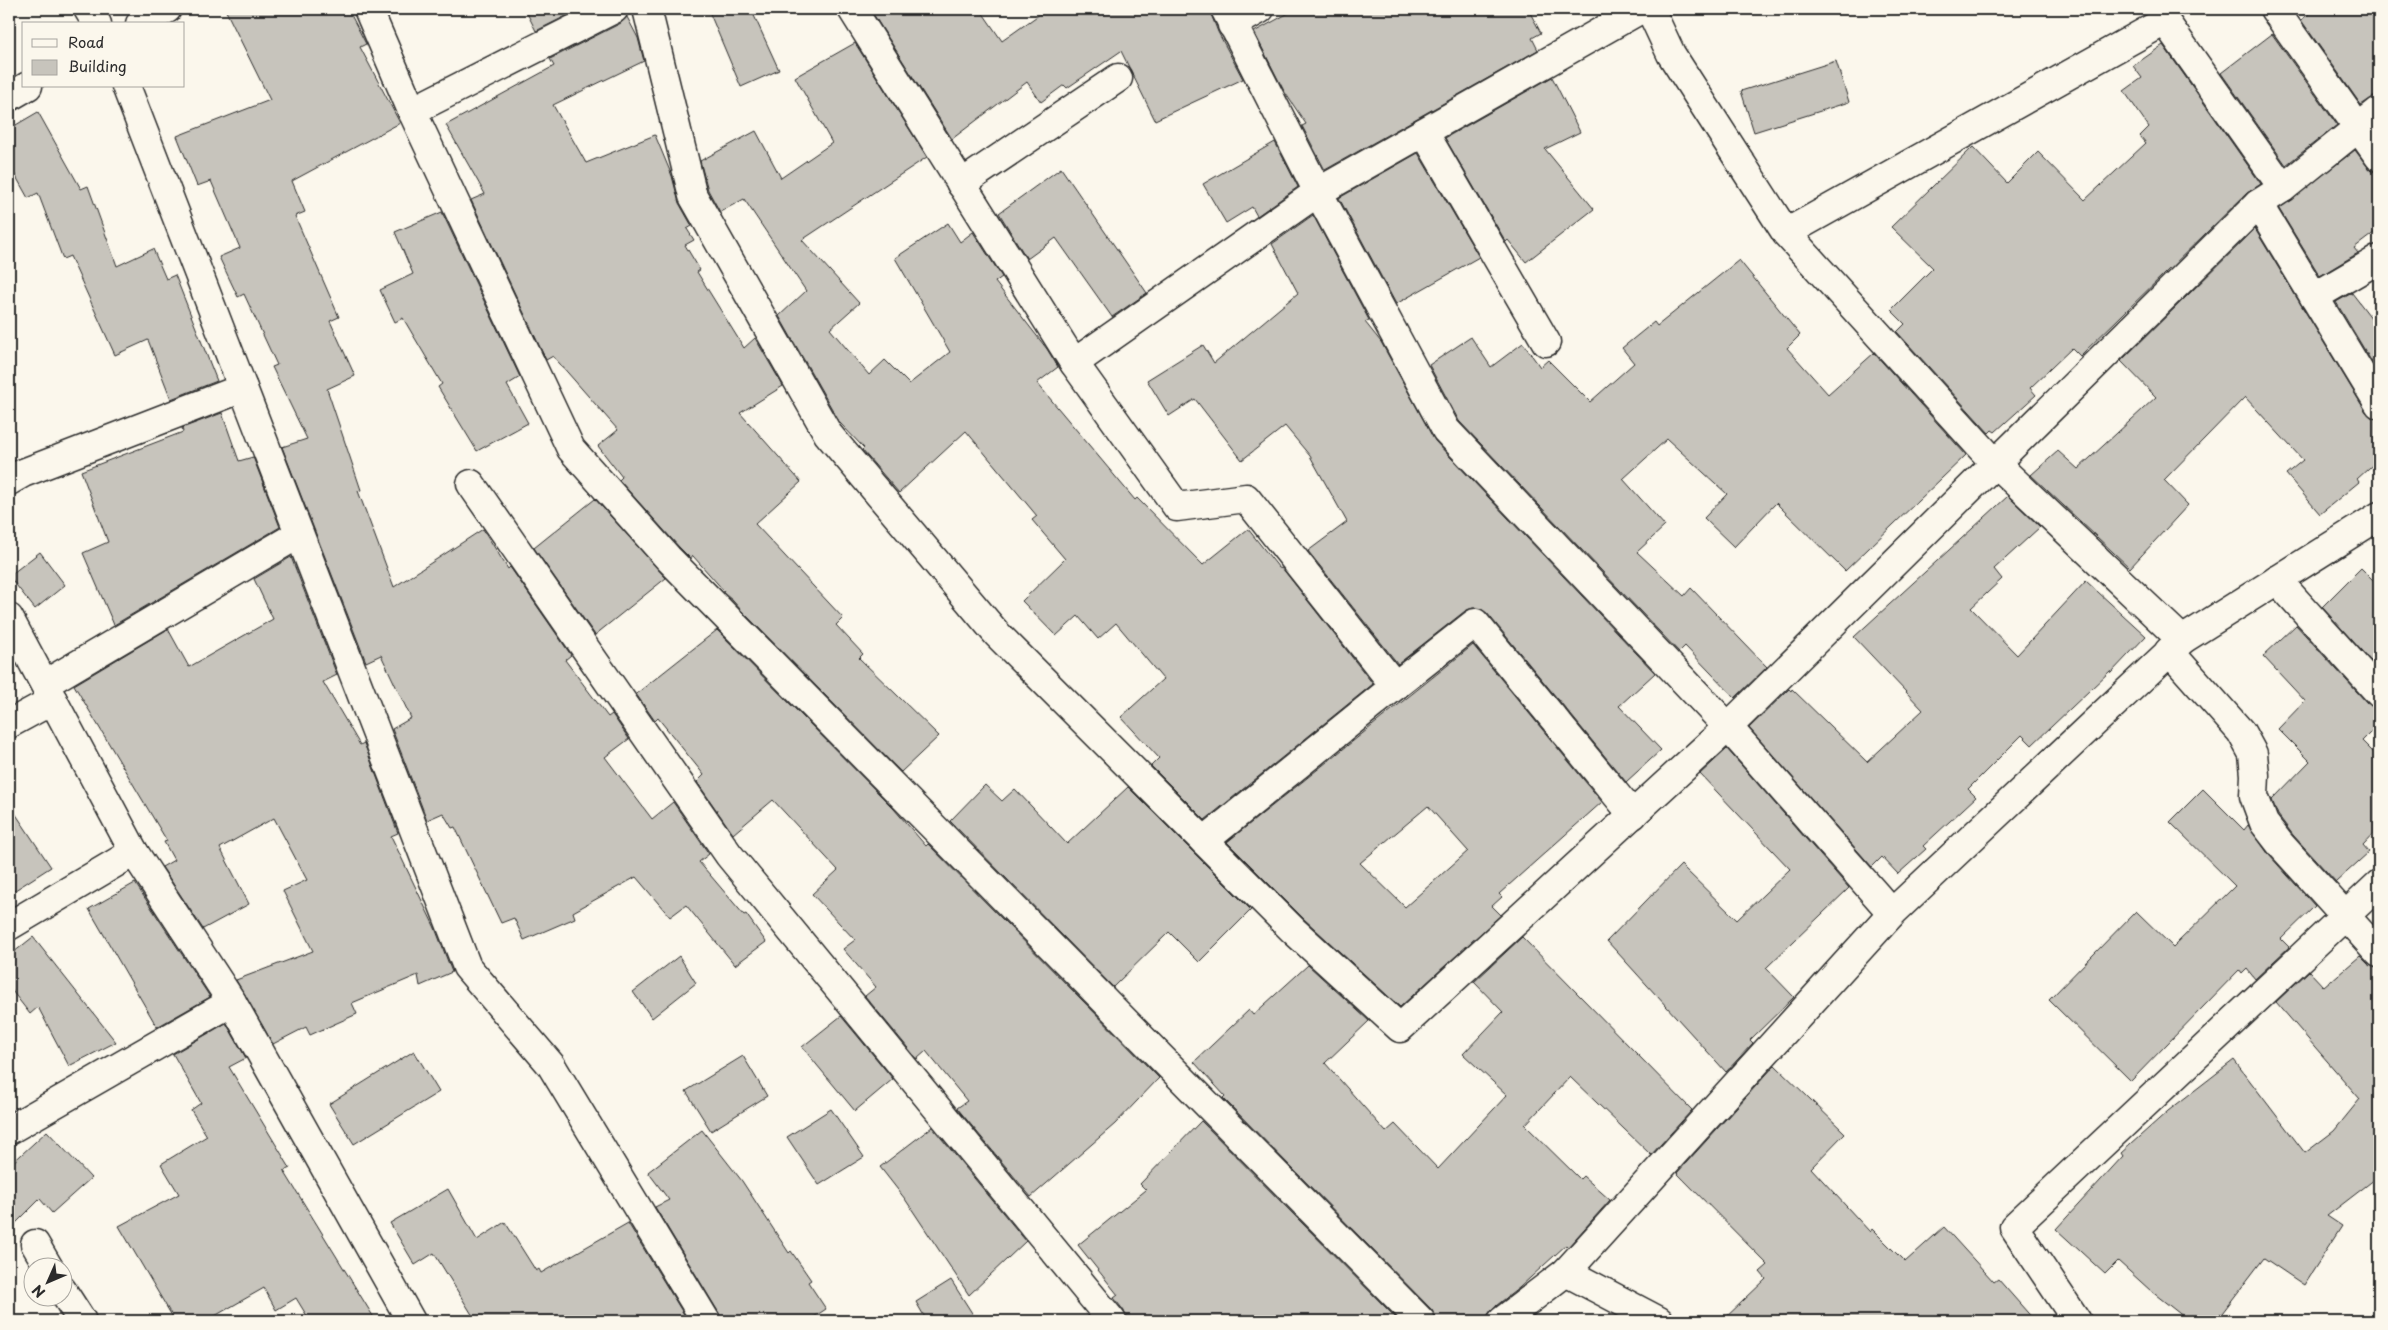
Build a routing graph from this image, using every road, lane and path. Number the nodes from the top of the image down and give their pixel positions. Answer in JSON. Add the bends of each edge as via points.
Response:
{"nodes":[{"id":1,"x":88,"y":9,"type":"edge"},
{"id":2,"x":167,"y":9,"type":"edge"},
{"id":3,"x":368,"y":9,"type":"edge"},
{"id":4,"x":614,"y":9,"type":"edge"},
{"id":5,"x":647,"y":9,"type":"edge"},
{"id":6,"x":852,"y":9,"type":"edge"},
{"id":7,"x":1260,"y":9,"type":"edge"},
{"id":8,"x":1642,"y":9,"type":"edge"},
{"id":9,"x":1650,"y":9,"type":"edge"},
{"id":10,"x":2274,"y":9,"type":"edge"},
{"id":11,"x":1229,"y":17,"type":"edge"},
{"id":12,"x":96,"y":22,"type":"edge"},
{"id":13,"x":144,"y":22,"type":"edge"},
{"id":14,"x":1118,"y":78,"type":"dead end"},
{"id":15,"x":25,"y":88,"type":"edge"},
{"id":16,"x":127,"y":88,"type":"edge"},
{"id":17,"x":9,"y":97,"type":"edge"},
{"id":18,"x":412,"y":111,"type":"junction"},
{"id":19,"x":2369,"y":120,"type":"edge"},
{"id":20,"x":1424,"y":132,"type":"junction"},
{"id":21,"x":2379,"y":157,"type":"edge"},
{"id":22,"x":961,"y":184,"type":"junction"},
{"id":23,"x":2283,"y":188,"type":"junction"},
{"id":24,"x":1318,"y":192,"type":"junction"},
{"id":25,"x":2258,"y":204,"type":"junction"},
{"id":26,"x":1786,"y":233,"type":"junction"},
{"id":27,"x":2379,"y":259,"type":"edge"},
{"id":28,"x":2314,"y":297,"type":"junction"},
{"id":29,"x":1546,"y":342,"type":"dead end"},
{"id":30,"x":1074,"y":363,"type":"junction"},
{"id":31,"x":243,"y":388,"type":"junction"},
{"id":32,"x":2379,"y":404,"type":"edge"},
{"id":33,"x":1994,"y":462,"type":"junction"},
{"id":34,"x":9,"y":481,"type":"edge"},
{"id":35,"x":471,"y":484,"type":"dead end"},
{"id":36,"x":2379,"y":516,"type":"edge"},
{"id":37,"x":299,"y":534,"type":"junction"},
{"id":38,"x":2277,"y":580,"type":"junction"},
{"id":39,"x":9,"y":618,"type":"edge"},
{"id":40,"x":2176,"y":646,"type":"junction"},
{"id":41,"x":1396,"y":686,"type":"junction"},
{"id":42,"x":49,"y":692,"type":"junction"},
{"id":43,"x":2379,"y":693,"type":"edge"},
{"id":44,"x":9,"y":724,"type":"edge"},
{"id":45,"x":1728,"y":727,"type":"junction"},
{"id":46,"x":1633,"y":815,"type":"junction"},
{"id":47,"x":1204,"y":841,"type":"junction"},
{"id":48,"x":134,"y":852,"type":"junction"},
{"id":49,"x":2379,"y":884,"type":"edge"},
{"id":50,"x":1892,"y":913,"type":"junction"},
{"id":51,"x":2345,"y":916,"type":"junction"},
{"id":52,"x":9,"y":926,"type":"edge"},
{"id":53,"x":2379,"y":953,"type":"edge"},
{"id":54,"x":232,"y":1002,"type":"junction"},
{"id":55,"x":9,"y":1130,"type":"edge"},
{"id":56,"x":35,"y":1244,"type":"dead end"},
{"id":57,"x":43,"y":1258,"type":"edge"},
{"id":58,"x":1566,"y":1272,"type":"junction"},
{"id":59,"x":72,"y":1306,"type":"edge"},
{"id":60,"x":82,"y":1321,"type":"edge"},
{"id":61,"x":411,"y":1321,"type":"edge"},
{"id":62,"x":706,"y":1321,"type":"edge"},
{"id":63,"x":1112,"y":1321,"type":"edge"},
{"id":64,"x":1421,"y":1321,"type":"edge"},
{"id":65,"x":1502,"y":1321,"type":"edge"},
{"id":66,"x":1659,"y":1321,"type":"edge"},
{"id":67,"x":2077,"y":1321,"type":"edge"}],
"edges":[{"from":1,"to":12,"type":"street"},
{"from":2,"to":13,"type":"street"},
{"from":3,"to":18,"type":"street"},
{"from":4,"to":18,"type":"street"},
{"from":5,"to":47,"type":"street","via":[[693,196],[828,434],[997,634]]},
{"from":6,"to":22,"type":"street"},
{"from":7,"to":11,"type":"street"},
{"from":8,"to":20,"type":"street"},
{"from":9,"to":26,"type":"street","via":[[1670,54]]},
{"from":10,"to":19,"type":"street"},
{"from":11,"to":24,"type":"street"},
{"from":14,"to":22,"type":"street"},
{"from":15,"to":17,"type":"street"},
{"from":16,"to":31,"type":"street"},
{"from":18,"to":64,"type":"street","via":[[570,449],[668,558]]},
{"from":19,"to":21,"type":"street"},
{"from":19,"to":23,"type":"street"},
{"from":20,"to":24,"type":"street"},
{"from":20,"to":29,"type":"street"},
{"from":22,"to":30,"type":"street"},
{"from":23,"to":25,"type":"street"},
{"from":23,"to":26,"type":"street","via":[[2166,22]]},
{"from":24,"to":30,"type":"street"},
{"from":24,"to":45,"type":"street","via":[[1446,430]]},
{"from":25,"to":28,"type":"street"},
{"from":25,"to":33,"type":"street"},
{"from":26,"to":33,"type":"street"},
{"from":27,"to":28,"type":"street"},
{"from":28,"to":32,"type":"street"},
{"from":30,"to":41,"type":"street","via":[[1177,507],[1246,498]]},
{"from":31,"to":34,"type":"street"},
{"from":31,"to":37,"type":"street"},
{"from":33,"to":40,"type":"street"},
{"from":33,"to":45,"type":"street"},
{"from":35,"to":63,"type":"street","via":[[729,855]]},
{"from":36,"to":38,"type":"street"},
{"from":37,"to":42,"type":"street"},
{"from":37,"to":62,"type":"street","via":[[467,967],[551,1065]]},
{"from":38,"to":40,"type":"street"},
{"from":38,"to":43,"type":"street"},
{"from":39,"to":42,"type":"street"},
{"from":40,"to":50,"type":"street"},
{"from":40,"to":51,"type":"street","via":[[2241,732],[2253,754],[2254,796],[2264,823]]},
{"from":41,"to":46,"type":"street","via":[[1475,623]]},
{"from":41,"to":47,"type":"street"},
{"from":42,"to":44,"type":"street"},
{"from":42,"to":48,"type":"street"},
{"from":45,"to":46,"type":"street"},
{"from":45,"to":50,"type":"street"},
{"from":46,"to":47,"type":"street","via":[[1400,1028],[1293,930]]},
{"from":48,"to":52,"type":"street"},
{"from":48,"to":54,"type":"street"},
{"from":49,"to":51,"type":"street"},
{"from":50,"to":58,"type":"street"},
{"from":51,"to":53,"type":"street"},
{"from":51,"to":67,"type":"street","via":[[2014,1227]]},
{"from":54,"to":55,"type":"street"},
{"from":54,"to":61,"type":"street"},
{"from":56,"to":57,"type":"street"},
{"from":58,"to":65,"type":"street"},
{"from":58,"to":66,"type":"street"},
{"from":59,"to":60,"type":"street"}]}
